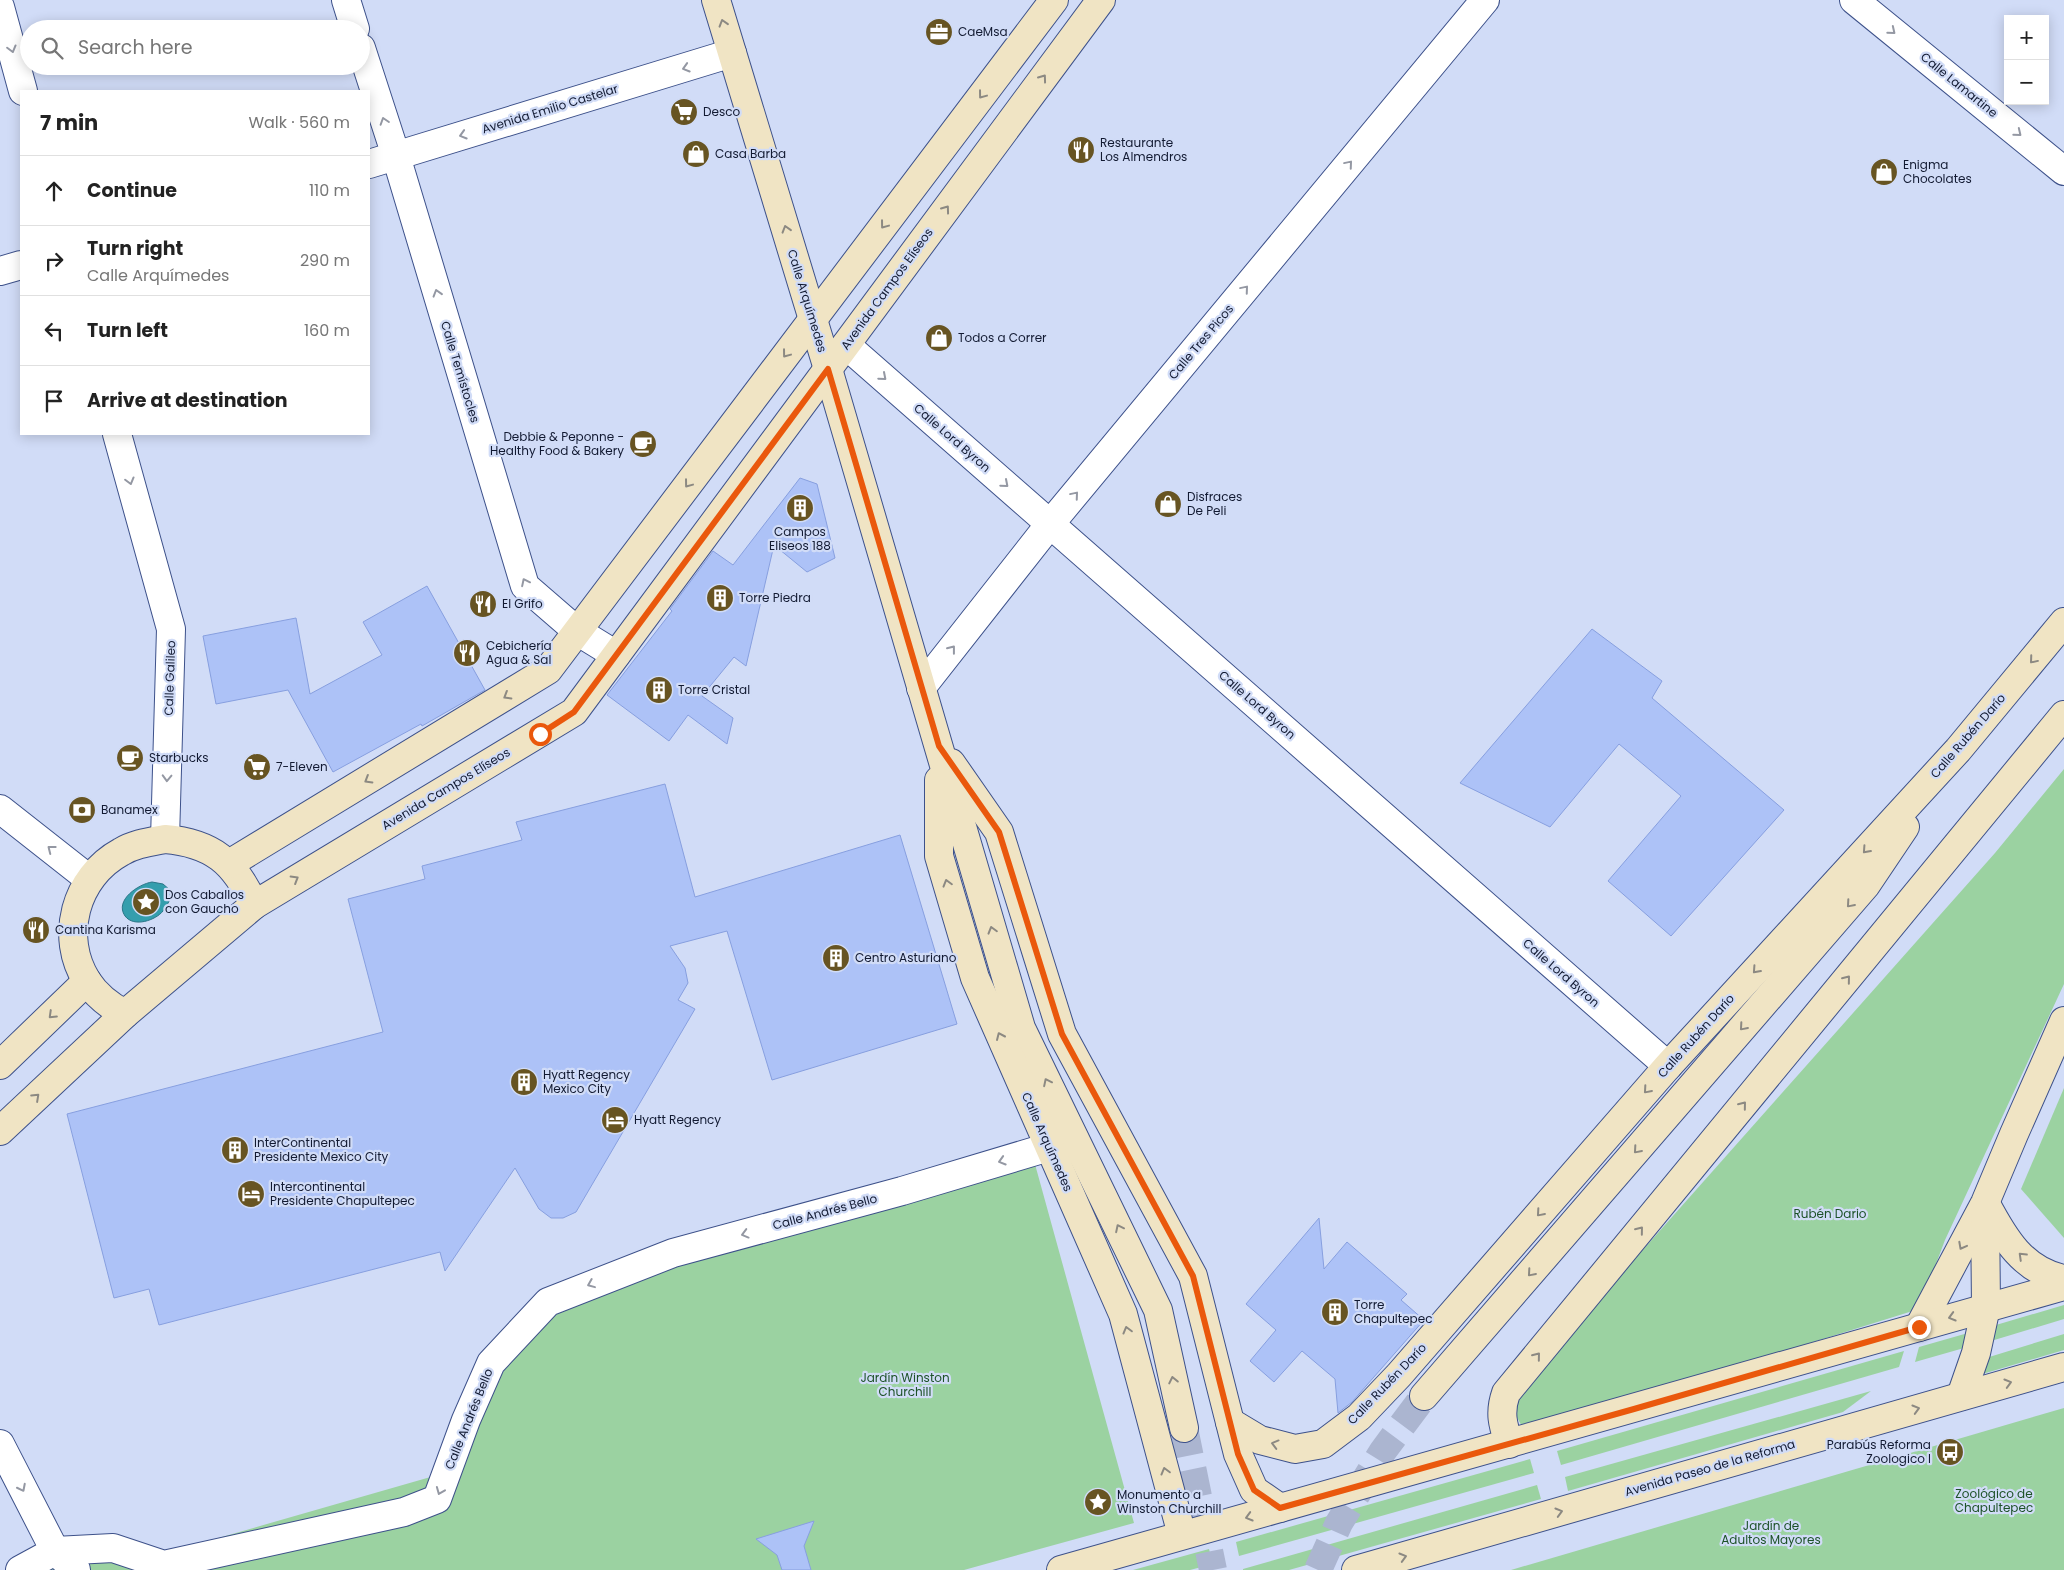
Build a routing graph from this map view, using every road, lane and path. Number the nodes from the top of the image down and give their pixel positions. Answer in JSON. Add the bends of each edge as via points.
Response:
{"nodes":[{"id":1,"x":346,"y":0,"type":"edge"},
{"id":2,"x":716,"y":0,"type":"edge"},
{"id":3,"x":1054,"y":0,"type":"edge"},
{"id":4,"x":1101,"y":0,"type":"edge"},
{"id":5,"x":1485,"y":0,"type":"edge"},
{"id":6,"x":1854,"y":0,"type":"edge"},
{"id":7,"x":0,"y":7,"type":"edge"},
{"id":8,"x":352,"y":20,"type":"edge"},
{"id":9,"x":732,"y":53,"type":"junction"},
{"id":10,"x":370,"y":75,"type":"edge"},
{"id":11,"x":23,"y":90,"type":"edge"},
{"id":12,"x":396,"y":156,"type":"junction"},
{"id":13,"x":370,"y":164,"type":"edge"},
{"id":14,"x":2064,"y":171,"type":"edge"},
{"id":15,"x":20,"y":265,"type":"edge"},
{"id":16,"x":0,"y":271,"type":"edge"},
{"id":17,"x":813,"y":319,"type":"junction"},
{"id":18,"x":846,"y":345,"type":"junction"},
{"id":19,"x":828,"y":369,"type":"junction"},
{"id":20,"x":117,"y":435,"type":"edge"},
{"id":21,"x":1050,"y":524,"type":"junction"},
{"id":22,"x":2064,"y":622,"type":"edge"},
{"id":23,"x":577,"y":631,"type":"junction"},
{"id":24,"x":616,"y":656,"type":"junction"},
{"id":25,"x":921,"y":688,"type":"junction"},
{"id":26,"x":2064,"y":716,"type":"edge"},
{"id":27,"x":939,"y":746,"type":"junction"},
{"id":28,"x":1958,"y":750,"type":"junction"},
{"id":29,"x":0,"y":810,"type":"edge"},
{"id":30,"x":165,"y":839,"type":"junction"},
{"id":31,"x":229,"y":864,"type":"junction"},
{"id":32,"x":90,"y":879,"type":"junction"},
{"id":33,"x":254,"y":905,"type":"junction"},
{"id":34,"x":87,"y":981,"type":"junction"},
{"id":35,"x":124,"y":1014,"type":"junction"},
{"id":36,"x":2064,"y":1021,"type":"edge"},
{"id":37,"x":0,"y":1065,"type":"edge"},
{"id":38,"x":1668,"y":1066,"type":"junction"},
{"id":39,"x":0,"y":1131,"type":"edge"},
{"id":40,"x":1049,"y":1147,"type":"junction"},
{"id":41,"x":1985,"y":1203,"type":"junction"},
{"id":42,"x":2064,"y":1279,"type":"edge"},
{"id":43,"x":2064,"y":1286,"type":"edge"},
{"id":44,"x":1986,"y":1307,"type":"junction"},
{"id":45,"x":1919,"y":1327,"type":"junction"},
{"id":46,"x":2064,"y":1367,"type":"edge"},
{"id":47,"x":1424,"y":1396,"type":"tunnel mouth"},
{"id":48,"x":1961,"y":1396,"type":"junction"},
{"id":49,"x":1230,"y":1422,"type":"junction"},
{"id":50,"x":1184,"y":1428,"type":"tunnel mouth"},
{"id":51,"x":0,"y":1444,"type":"edge"},
{"id":52,"x":1508,"y":1444,"type":"junction"},
{"id":53,"x":1280,"y":1508,"type":"junction"},
{"id":54,"x":1182,"y":1535,"type":"junction"},
{"id":55,"x":55,"y":1551,"type":"junction"},
{"id":56,"x":20,"y":1570,"type":"edge"},
{"id":57,"x":76,"y":1570,"type":"edge"},
{"id":58,"x":1061,"y":1570,"type":"edge"},
{"id":59,"x":1356,"y":1570,"type":"edge"}],
"edges":[{"from":1,"to":8,"type":"street"},
{"from":9,"to":2,"type":"street","name":"Calle Arquímedes","one_way":true},
{"from":3,"to":17,"type":"street","one_way":true},
{"from":18,"to":4,"type":"street","name":"Avenida Campos Elíseos","one_way":true},
{"from":21,"to":5,"type":"street","name":"Calle Tres Picos","one_way":true},
{"from":6,"to":14,"type":"street","name":"Calle Lamartine","one_way":true},
{"from":7,"to":11,"type":"street","one_way":true},
{"from":9,"to":12,"type":"street","name":"Avenida Emilio Castelar","one_way":true},
{"from":17,"to":9,"type":"street","name":"Calle Arquímedes","one_way":true},
{"from":12,"to":10,"type":"street","name":"Calle Temístocles","one_way":true},
{"from":12,"to":13,"type":"street","name":"Avenida Emilio Castelar"},
{"from":23,"to":12,"type":"street","name":"Calle Temístocles","one_way":true,"via":[[525,586]]},
{"from":15,"to":16,"type":"street"},
{"from":17,"to":19,"type":"street","name":"Calle Arquímedes"},
{"from":17,"to":23,"type":"street","one_way":true},
{"from":18,"to":19,"type":"street","name":"Avenida Campos Elíseos"},
{"from":18,"to":21,"type":"street","name":"Calle Lord Byron","one_way":true},
{"from":19,"to":24,"type":"street","name":"Avenida Campos Elíseos"},
{"from":19,"to":25,"type":"street","name":"Calle Arquímedes"},
{"from":20,"to":30,"type":"street","name":"Calle Galileo","one_way":true,"via":[[171,629]]},
{"from":25,"to":21,"type":"street","name":"Calle Tres Picos","one_way":true},
{"from":21,"to":38,"type":"street","name":"Calle Lord Byron"},
{"from":22,"to":28,"type":"street","name":"Calle Rubén Darío","one_way":true},
{"from":23,"to":24,"type":"street","name":"Calle Temístocles"},
{"from":23,"to":31,"type":"street","one_way":true,"via":[[548,670]]},
{"from":33,"to":24,"type":"street","name":"Avenida Campos Elíseos","one_way":true,"via":[[574,712]]},
{"from":25,"to":27,"type":"street","name":"Calle Arquímedes"},
{"from":52,"to":26,"type":"street","one_way":true,"via":[[1501,1419],[1506,1393]]},
{"from":40,"to":27,"type":"street","name":"Calle Arquímedes","one_way":true,"via":[[975,978],[939,856]]},
{"from":27,"to":49,"type":"street","name":"Calle Arquímedes","via":[[999,832],[1062,1034],[1193,1276]]},
{"from":50,"to":27,"type":"street","name":"Calle Arquímedes","one_way":true,"via":[[1158,1310],[1020,1028]]},
{"from":28,"to":38,"type":"street","name":"Calle Rubén Darío","one_way":true},
{"from":28,"to":47,"type":"street","one_way":true,"via":[[1866,884]]},
{"from":32,"to":29,"type":"street","one_way":true},
{"from":30,"to":31,"type":"street","via":[[200,846]]},
{"from":30,"to":32,"type":"street","via":[[139,843],[120,852]]},
{"from":31,"to":33,"type":"street","via":[[246,886]]},
{"from":32,"to":34,"type":"street","via":[[74,917],[73,937],[77,958]]},
{"from":33,"to":35,"type":"street"},
{"from":34,"to":35,"type":"street","via":[[112,1007]]},
{"from":34,"to":37,"type":"street","one_way":true},
{"from":39,"to":35,"type":"street","one_way":true},
{"from":36,"to":41,"type":"street"},
{"from":38,"to":49,"type":"street","name":"Calle Rubén Darío","one_way":true,"via":[[1400,1375],[1359,1417],[1323,1444],[1295,1449],[1260,1440]]},
{"from":54,"to":40,"type":"street","name":"Calle Arquímedes","one_way":true,"via":[[1123,1314]]},
{"from":40,"to":55,"type":"street","name":"Calle Andrés Bello","one_way":true,"via":[[673,1253],[548,1302],[491,1363],[437,1499],[404,1512],[164,1565],[113,1548]]},
{"from":42,"to":41,"type":"street","one_way":true,"via":[[2049,1276],[2024,1259],[2003,1236]]},
{"from":41,"to":44,"type":"street"},
{"from":41,"to":45,"type":"street","one_way":true},
{"from":43,"to":44,"type":"street"},
{"from":44,"to":45,"type":"street","one_way":true},
{"from":44,"to":48,"type":"street","via":[[1976,1353]]},
{"from":45,"to":52,"type":"street"},
{"from":48,"to":46,"type":"street","name":"Avenida Paseo de la Reforma","one_way":true},
{"from":59,"to":48,"type":"street","name":"Avenida Paseo de la Reforma","one_way":true},
{"from":49,"to":53,"type":"street","name":"Calle Arquímedes","via":[[1238,1454],[1254,1490]]},
{"from":51,"to":55,"type":"street","one_way":true},
{"from":52,"to":53,"type":"street"},
{"from":53,"to":54,"type":"street","one_way":true},
{"from":54,"to":58,"type":"street"},
{"from":55,"to":56,"type":"street","name":"Calle Andrés Bello"},
{"from":55,"to":57,"type":"street"}]}
